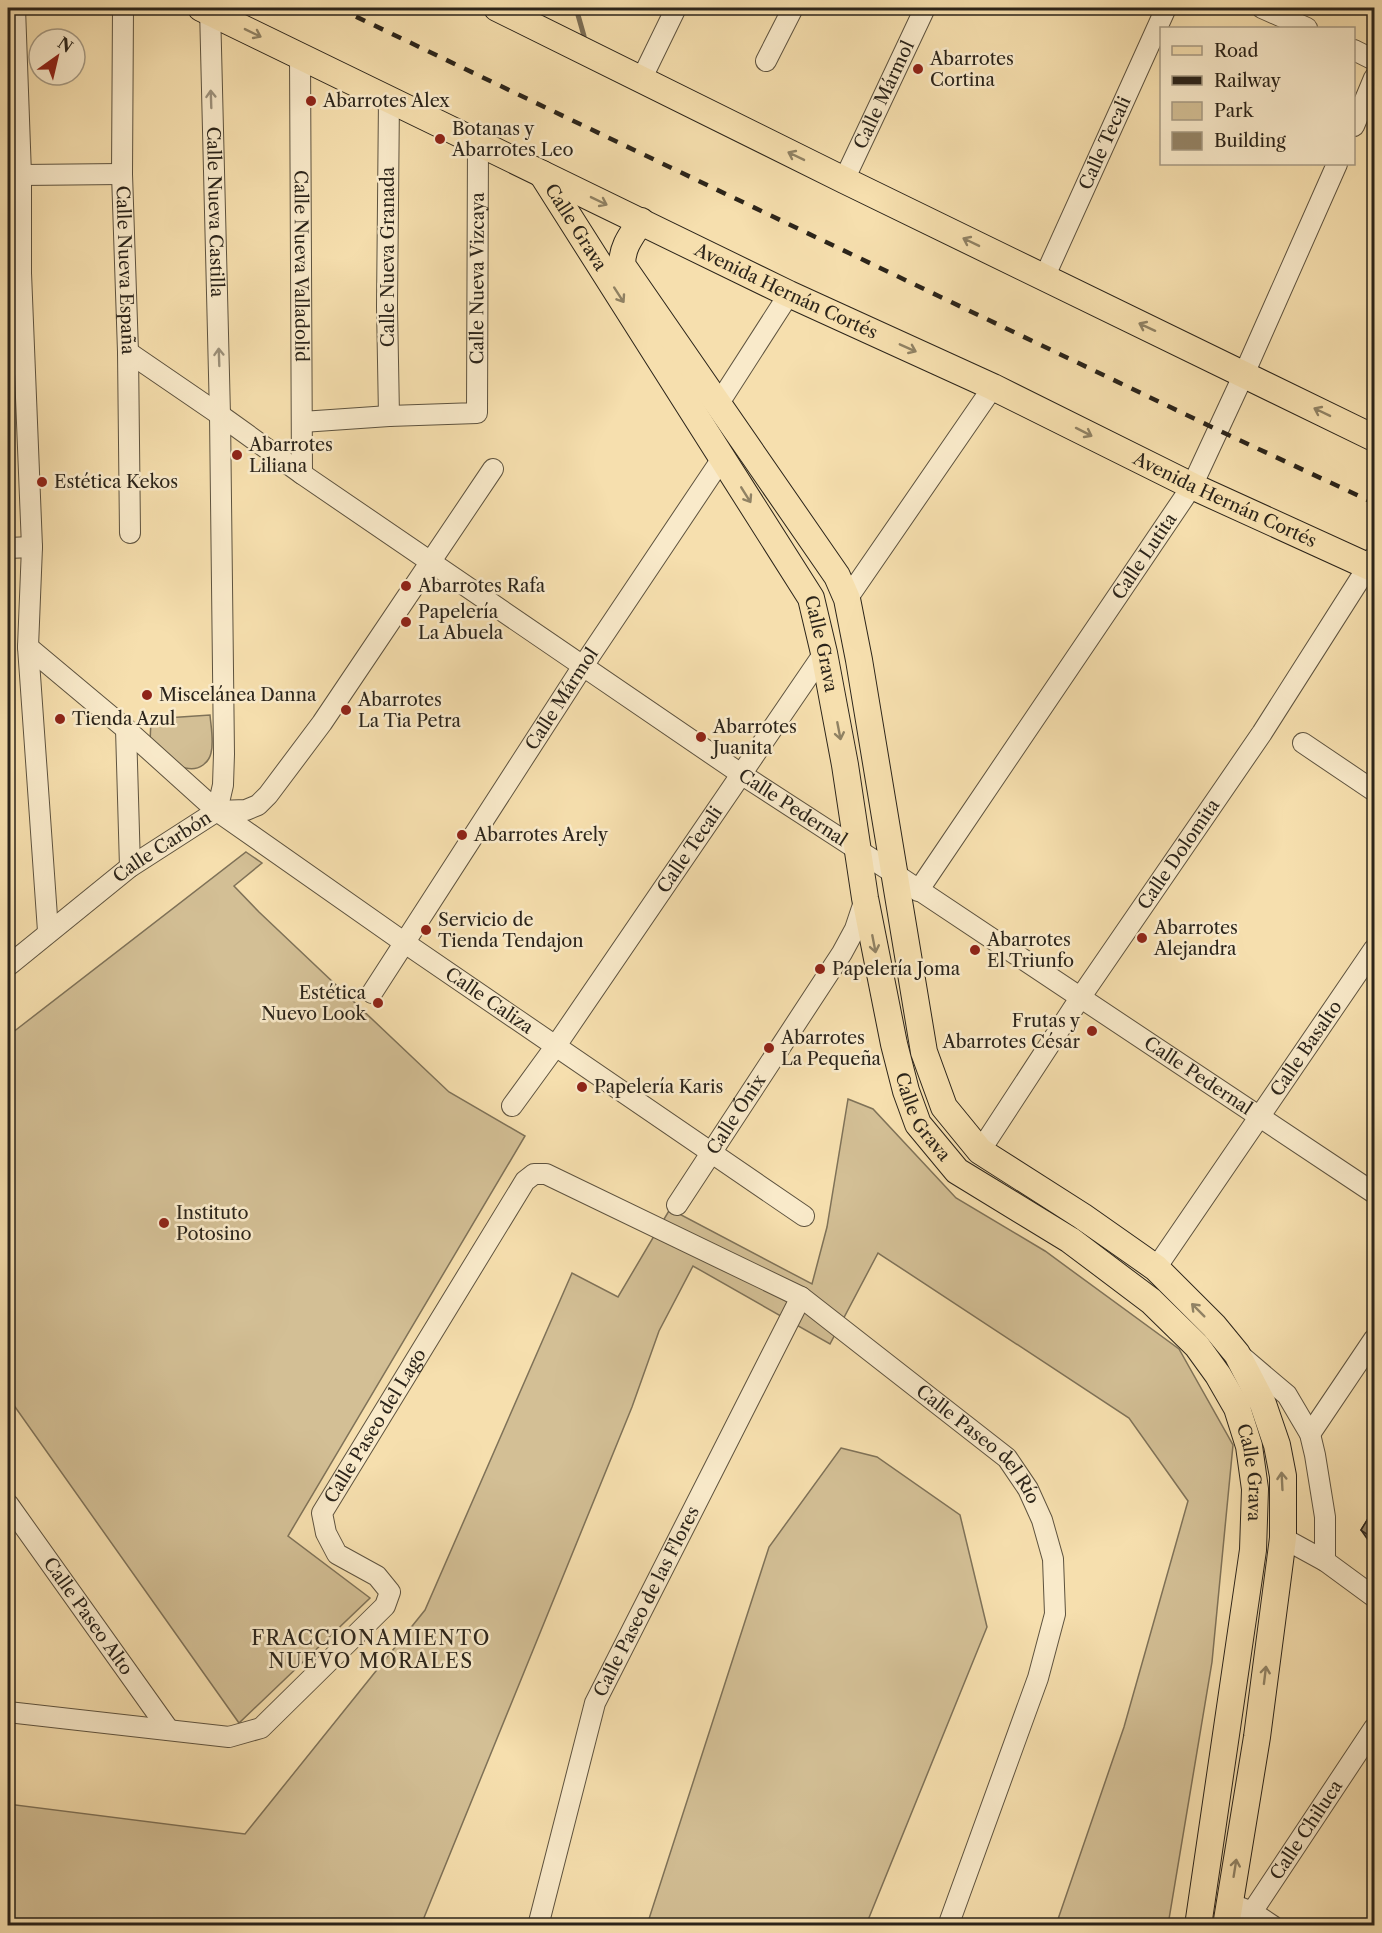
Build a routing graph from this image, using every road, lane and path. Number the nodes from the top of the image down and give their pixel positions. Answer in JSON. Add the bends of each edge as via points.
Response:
{"nodes":[{"id":1,"x":123,"y":8,"type":"edge"},
{"id":2,"x":676,"y":8,"type":"edge"},
{"id":3,"x":793,"y":8,"type":"edge"},
{"id":4,"x":925,"y":8,"type":"edge"},
{"id":5,"x":1166,"y":8,"type":"edge"},
{"id":6,"x":1262,"y":8,"type":"edge"},
{"id":7,"x":206,"y":9,"type":"edge"},
{"id":8,"x":502,"y":9,"type":"edge"},
{"id":9,"x":13,"y":10,"type":"edge"},
{"id":10,"x":1305,"y":27,"type":"edge"},
{"id":11,"x":1355,"y":51,"type":"edge"},
{"id":12,"x":300,"y":56,"type":"junction"},
{"id":13,"x":1374,"y":60,"type":"edge"},
{"id":14,"x":766,"y":61,"type":"dead end"},
{"id":15,"x":1374,"y":78,"type":"edge"},
{"id":16,"x":641,"y":80,"type":"junction"},
{"id":17,"x":389,"y":98,"type":"junction"},
{"id":18,"x":1355,"y":121,"type":"edge"},
{"id":19,"x":478,"y":142,"type":"junction"},
{"id":20,"x":1337,"y":165,"type":"edge"},
{"id":21,"x":122,"y":174,"type":"junction"},
{"id":22,"x":542,"y":174,"type":"junction"},
{"id":23,"x":21,"y":175,"type":"junction"},
{"id":24,"x":844,"y":180,"type":"junction"},
{"id":25,"x":640,"y":222,"type":"junction"},
{"id":26,"x":14,"y":273,"type":"edge"},
{"id":27,"x":1044,"y":278,"type":"junction"},
{"id":28,"x":789,"y":294,"type":"junction"},
{"id":29,"x":128,"y":352,"type":"junction"},
{"id":30,"x":1244,"y":374,"type":"junction"},
{"id":31,"x":993,"y":387,"type":"junction"},
{"id":32,"x":719,"y":403,"type":"junction"},
{"id":33,"x":220,"y":415,"type":"junction"},
{"id":34,"x":389,"y":416,"type":"junction"},
{"id":35,"x":302,"y":422,"type":"junction"},
{"id":36,"x":1374,"y":438,"type":"edge"},
{"id":37,"x":723,"y":458,"type":"junction"},
{"id":38,"x":493,"y":469,"type":"dead end"},
{"id":39,"x":302,"y":474,"type":"junction"},
{"id":40,"x":1192,"y":486,"type":"junction"},
{"id":41,"x":129,"y":533,"type":"dead end"},
{"id":42,"x":32,"y":547,"type":"junction"},
{"id":43,"x":8,"y":548,"type":"edge"},
{"id":44,"x":430,"y":562,"type":"junction"},
{"id":45,"x":1372,"y":564,"type":"edge"},
{"id":46,"x":847,"y":599,"type":"junction"},
{"id":47,"x":28,"y":647,"type":"junction"},
{"id":48,"x":824,"y":653,"type":"junction"},
{"id":49,"x":583,"y":666,"type":"junction"},
{"id":50,"x":126,"y":729,"type":"junction"},
{"id":51,"x":1303,"y":743,"type":"dead end"},
{"id":52,"x":741,"y":774,"type":"junction"},
{"id":53,"x":1374,"y":792,"type":"edge"},
{"id":54,"x":217,"y":811,"type":"junction"},
{"id":55,"x":859,"y":851,"type":"junction"},
{"id":56,"x":130,"y":867,"type":"junction"},
{"id":57,"x":895,"y":874,"type":"junction"},
{"id":58,"x":918,"y":891,"type":"junction"},
{"id":59,"x":865,"y":898,"type":"junction"},
{"id":60,"x":48,"y":931,"type":"junction"},
{"id":61,"x":405,"y":943,"type":"junction"},
{"id":62,"x":1374,"y":950,"type":"edge"},
{"id":63,"x":8,"y":966,"type":"edge"},
{"id":64,"x":372,"y":993,"type":"dead end"},
{"id":65,"x":1080,"y":998,"type":"junction"},
{"id":66,"x":555,"y":1047,"type":"junction"},
{"id":67,"x":512,"y":1107,"type":"dead end"},
{"id":68,"x":1260,"y":1117,"type":"junction"},
{"id":69,"x":980,"y":1151,"type":"junction"},
{"id":70,"x":712,"y":1152,"type":"junction"},
{"id":71,"x":534,"y":1174,"type":"joint"},
{"id":72,"x":1374,"y":1193,"type":"edge"},
{"id":73,"x":677,"y":1205,"type":"dead end"},
{"id":74,"x":804,"y":1216,"type":"dead end"},
{"id":75,"x":1156,"y":1268,"type":"junction"},
{"id":76,"x":801,"y":1297,"type":"junction"},
{"id":77,"x":1374,"y":1339,"type":"edge"},
{"id":78,"x":1237,"y":1354,"type":"junction"},
{"id":79,"x":1310,"y":1434,"type":"junction"},
{"id":80,"x":8,"y":1504,"type":"edge"},
{"id":81,"x":1282,"y":1538,"type":"junction"},
{"id":82,"x":1325,"y":1562,"type":"junction"},
{"id":83,"x":1374,"y":1597,"type":"edge"},
{"id":84,"x":8,"y":1712,"type":"edge"},
{"id":85,"x":1374,"y":1728,"type":"edge"},
{"id":86,"x":170,"y":1730,"type":"junction"},
{"id":87,"x":1236,"y":1914,"type":"edge"},
{"id":88,"x":538,"y":1926,"type":"edge"},
{"id":89,"x":948,"y":1926,"type":"edge"},
{"id":90,"x":1198,"y":1926,"type":"edge"},
{"id":91,"x":1273,"y":1926,"type":"edge"}],
"edges":[{"from":1,"to":21,"type":"street","name":"Calle Nueva España"},
{"from":2,"to":16,"type":"street"},
{"from":3,"to":14,"type":"street"},
{"from":4,"to":24,"type":"street","name":"Calle Mármol"},
{"from":5,"to":27,"type":"street","name":"Calle Tecali"},
{"from":6,"to":10,"type":"street"},
{"from":7,"to":12,"type":"main road","name":"Avenida Hernán Cortés","one_way":true},
{"from":33,"to":7,"type":"street","name":"Calle Nueva Castilla","one_way":true},
{"from":8,"to":16,"type":"main road"},
{"from":9,"to":23,"type":"street"},
{"from":11,"to":13,"type":"street"},
{"from":12,"to":17,"type":"main road","name":"Avenida Hernán Cortés"},
{"from":12,"to":35,"type":"street","name":"Calle Nueva Valladolid"},
{"from":15,"to":18,"type":"street"},
{"from":24,"to":16,"type":"main road","one_way":true},
{"from":17,"to":19,"type":"main road","name":"Avenida Hernán Cortés"},
{"from":17,"to":34,"type":"street","name":"Calle Nueva Granada"},
{"from":19,"to":22,"type":"main road","name":"Avenida Hernán Cortés"},
{"from":19,"to":34,"type":"street","name":"Calle Nueva Vizcaya","via":[[477,413]]},
{"from":20,"to":30,"type":"street","name":"Calle Lutita"},
{"from":21,"to":23,"type":"street"},
{"from":21,"to":29,"type":"street","name":"Calle Nueva España"},
{"from":22,"to":25,"type":"main road","name":"Avenida Hernán Cortés","one_way":true},
{"from":22,"to":37,"type":"main road","name":"Calle Grava","one_way":true},
{"from":23,"to":26,"type":"street"},
{"from":27,"to":24,"type":"main road","one_way":true},
{"from":25,"to":28,"type":"main road","name":"Avenida Hernán Cortés"},
{"from":25,"to":32,"type":"main road","name":"Calle Grava","via":[[622,252],[622,265]]},
{"from":26,"to":42,"type":"street"},
{"from":30,"to":27,"type":"main road","one_way":true},
{"from":28,"to":31,"type":"main road","name":"Avenida Hernán Cortés","one_way":true},
{"from":28,"to":32,"type":"street"},
{"from":29,"to":33,"type":"street","name":"Calle Pedernal"},
{"from":29,"to":41,"type":"street","name":"Calle Nueva España"},
{"from":36,"to":30,"type":"main road","one_way":true},
{"from":30,"to":40,"type":"street","name":"Calle Lutita"},
{"from":31,"to":40,"type":"main road","name":"Avenida Hernán Cortés","one_way":true},
{"from":31,"to":46,"type":"street"},
{"from":32,"to":46,"type":"main road","name":"Calle Grava","via":[[837,576]]},
{"from":33,"to":39,"type":"street","name":"Calle Pedernal"},
{"from":33,"to":54,"type":"street","name":"Calle Nueva Castilla","via":[[224,769]]},
{"from":34,"to":35,"type":"street"},
{"from":35,"to":39,"type":"street","name":"Calle Nueva Valladolid"},
{"from":37,"to":48,"type":"main road","name":"Calle Grava","one_way":true,"via":[[811,598]]},
{"from":37,"to":49,"type":"street","name":"Calle Mármol"},
{"from":38,"to":44,"type":"street","name":"Calle Carbón"},
{"from":39,"to":44,"type":"street","name":"Calle Pedernal"},
{"from":40,"to":45,"type":"main road","name":"Avenida Hernán Cortés"},
{"from":40,"to":58,"type":"street","name":"Calle Lutita"},
{"from":42,"to":43,"type":"street"},
{"from":42,"to":47,"type":"street"},
{"from":44,"to":49,"type":"street","name":"Calle Pedernal"},
{"from":44,"to":54,"type":"street","name":"Calle Carbón","via":[[322,723],[268,795],[246,810]]},
{"from":45,"to":65,"type":"street","name":"Calle Dolomita","via":[[1262,733]]},
{"from":46,"to":57,"type":"main road","name":"Calle Grava"},
{"from":47,"to":50,"type":"street","name":"Calle Caliza"},
{"from":47,"to":60,"type":"street"},
{"from":48,"to":52,"type":"street","name":"Calle Tecali"},
{"from":48,"to":55,"type":"main road","name":"Calle Grava","one_way":true},
{"from":49,"to":52,"type":"street","name":"Calle Pedernal"},
{"from":49,"to":61,"type":"street","name":"Calle Mármol"},
{"from":50,"to":54,"type":"street","name":"Calle Caliza"},
{"from":50,"to":56,"type":"street"},
{"from":51,"to":53,"type":"street"},
{"from":52,"to":55,"type":"street","name":"Calle Pedernal"},
{"from":52,"to":66,"type":"street","name":"Calle Tecali"},
{"from":54,"to":56,"type":"street","name":"Calle Carbón"},
{"from":54,"to":61,"type":"street","name":"Calle Caliza"},
{"from":55,"to":57,"type":"street","name":"Calle Pedernal"},
{"from":55,"to":59,"type":"main road","name":"Calle Grava"},
{"from":56,"to":60,"type":"street","name":"Calle Carbón"},
{"from":57,"to":58,"type":"street","name":"Calle Pedernal"},
{"from":57,"to":69,"type":"main road","name":"Calle Grava","via":[[924,1052],[944,1107]]},
{"from":58,"to":65,"type":"street","name":"Calle Pedernal"},
{"from":59,"to":70,"type":"street","name":"Calle Ónix","via":[[842,953]]},
{"from":59,"to":90,"type":"main road","name":"Calle Grava","one_way":true,"via":[[894,1044],[918,1124],[957,1171],[1070,1240],[1151,1301],[1197,1346],[1237,1408],[1249,1446],[1255,1489],[1253,1550]]},
{"from":60,"to":63,"type":"street","name":"Calle Carbón"},
{"from":61,"to":64,"type":"street","name":"Calle Mármol"},
{"from":61,"to":66,"type":"street","name":"Calle Caliza"},
{"from":62,"to":68,"type":"street","name":"Calle Basalto"},
{"from":65,"to":68,"type":"street","name":"Calle Pedernal"},
{"from":65,"to":69,"type":"street","name":"Calle Dolomita"},
{"from":66,"to":67,"type":"street","name":"Calle Tecali"},
{"from":66,"to":70,"type":"street","name":"Calle Caliza"},
{"from":68,"to":72,"type":"street","name":"Calle Pedernal"},
{"from":68,"to":75,"type":"street","name":"Calle Basalto"},
{"from":69,"to":75,"type":"main road","name":"Calle Grava"},
{"from":70,"to":73,"type":"street","name":"Calle Ónix"},
{"from":70,"to":74,"type":"street","name":"Calle Caliza"},
{"from":71,"to":76,"type":"street","name":"Calle Paseo del Río","via":[[546,1174]]},
{"from":71,"to":86,"type":"street","name":"Calle Paseo del Lago","via":[[525,1181],[322,1514],[337,1554],[377,1576],[390,1592],[385,1606],[261,1728],[229,1737]]},
{"from":78,"to":75,"type":"main road","name":"Calle Grava","one_way":true},
{"from":76,"to":88,"type":"street","name":"Calle Paseo de las Flores","via":[[595,1703]]},
{"from":76,"to":89,"type":"street","name":"Calle Paseo del Río","via":[[1007,1458],[1028,1489],[1053,1559],[1055,1614],[1038,1678]]},
{"from":77,"to":79,"type":"street"},
{"from":78,"to":79,"type":"street","via":[[1287,1395]]},
{"from":81,"to":78,"type":"main road","name":"Calle Grava","one_way":true,"via":[[1283,1476],[1277,1445],[1263,1404]]},
{"from":79,"to":82,"type":"street","via":[[1325,1517]]},
{"from":80,"to":86,"type":"street","name":"Calle Paseo Alto"},
{"from":81,"to":82,"type":"street"},
{"from":87,"to":81,"type":"main road","name":"Calle Grava","one_way":true},
{"from":82,"to":83,"type":"street"},
{"from":84,"to":86,"type":"street","name":"Calle Paseo del Lago"},
{"from":85,"to":87,"type":"street","name":"Calle Chiluca"},
{"from":87,"to":91,"type":"street"}]}
